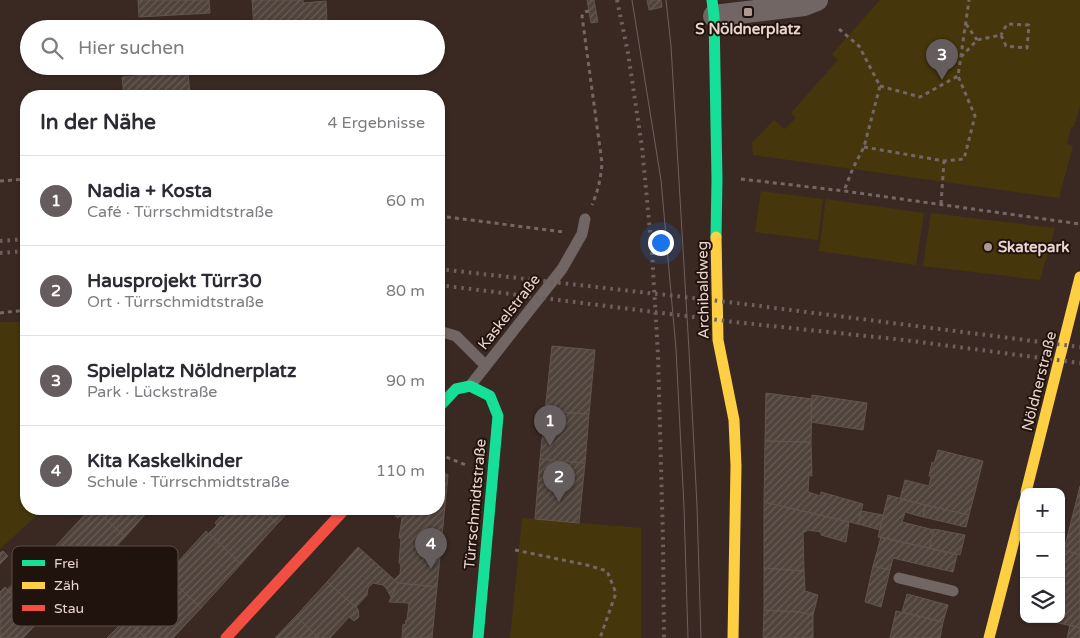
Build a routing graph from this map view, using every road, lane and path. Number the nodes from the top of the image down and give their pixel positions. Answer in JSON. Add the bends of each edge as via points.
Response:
{"nodes":[{"id":1,"x":817,"y":0,"type":"edge"},
{"id":2,"x":968,"y":0,"type":"edge"},
{"id":3,"x":713,"y":8,"type":"edge"},
{"id":4,"x":589,"y":11,"type":"dead end"},
{"id":5,"x":965,"y":24,"type":"junction"},
{"id":6,"x":840,"y":29,"type":"dead end"},
{"id":7,"x":1001,"y":35,"type":"junction"},
{"id":8,"x":977,"y":40,"type":"junction"},
{"id":9,"x":961,"y":58,"type":"junction"},
{"id":10,"x":958,"y":76,"type":"junction"},
{"id":11,"x":880,"y":86,"type":"junction"},
{"id":12,"x":864,"y":147,"type":"junction"},
{"id":13,"x":944,"y":161,"type":"junction"},
{"id":14,"x":20,"y":179,"type":"edge"},
{"id":15,"x":746,"y":179,"type":"dead end"},
{"id":16,"x":0,"y":181,"type":"edge"},
{"id":17,"x":844,"y":191,"type":"junction"},
{"id":18,"x":941,"y":204,"type":"junction"},
{"id":19,"x":445,"y":217,"type":"edge"},
{"id":20,"x":585,"y":219,"type":"joint"},
{"id":21,"x":1080,"y":224,"type":"edge"},
{"id":22,"x":582,"y":234,"type":"junction"},
{"id":23,"x":1080,"y":277,"type":"edge"},
{"id":24,"x":20,"y":310,"type":"edge"},
{"id":25,"x":0,"y":312,"type":"edge"},
{"id":26,"x":445,"y":333,"type":"edge"},
{"id":27,"x":486,"y":366,"type":"junction"},
{"id":28,"x":470,"y":386,"type":"junction"},
{"id":29,"x":445,"y":401,"type":"edge"},
{"id":30,"x":445,"y":457,"type":"edge"},
{"id":31,"x":471,"y":468,"type":"dead end"},
{"id":32,"x":1027,"y":488,"type":"edge"},
{"id":33,"x":339,"y":515,"type":"edge"},
{"id":34,"x":1020,"y":518,"type":"edge"},
{"id":35,"x":515,"y":550,"type":"dead end"},
{"id":36,"x":899,"y":578,"type":"dead end"},
{"id":37,"x":953,"y":591,"type":"dead end"},
{"id":38,"x":226,"y":638,"type":"edge"},
{"id":39,"x":478,"y":638,"type":"edge"},
{"id":40,"x":600,"y":638,"type":"edge"},
{"id":41,"x":733,"y":638,"type":"edge"},
{"id":42,"x":989,"y":638,"type":"edge"}],
"edges":[{"from":1,"to":3,"type":"street","via":[[804,5]]},
{"from":2,"to":5,"type":"path"},
{"from":3,"to":41,"type":"street","name":"Archibaldweg","via":[[718,340],[734,420],[736,466]]},
{"from":4,"to":20,"type":"path","via":[[582,16],[602,163],[597,194]]},
{"from":5,"to":8,"type":"path"},
{"from":5,"to":9,"type":"path"},
{"from":6,"to":11,"type":"path","via":[[859,46]]},
{"from":7,"to":7,"type":"path","via":[[1006,46],[1027,48],[1029,25],[1007,24]]},
{"from":7,"to":8,"type":"path"},
{"from":8,"to":9,"type":"path"},
{"from":9,"to":10,"type":"path"},
{"from":10,"to":11,"type":"path","via":[[920,97]]},
{"from":10,"to":13,"type":"path","via":[[975,116],[964,159]]},
{"from":11,"to":12,"type":"path"},
{"from":12,"to":13,"type":"path"},
{"from":12,"to":17,"type":"path"},
{"from":13,"to":18,"type":"path"},
{"from":14,"to":16,"type":"path"},
{"from":15,"to":17,"type":"path"},
{"from":17,"to":18,"type":"path"},
{"from":18,"to":21,"type":"path"},
{"from":19,"to":22,"type":"path"},
{"from":20,"to":22,"type":"lane","name":"Kaskelstraße"},
{"from":22,"to":27,"type":"lane","name":"Kaskelstraße","via":[[562,269]]},
{"from":23,"to":32,"type":"street","name":"Nöldnerstraße"},
{"from":24,"to":25,"type":"path"},
{"from":26,"to":27,"type":"lane","via":[[456,336]]},
{"from":27,"to":28,"type":"lane","name":"Kaskelstraße"},
{"from":28,"to":29,"type":"street","name":"Kaskelstraße","via":[[456,389]]},
{"from":28,"to":39,"type":"street","name":"Türrschmidtstraße","via":[[490,396],[498,416]]},
{"from":30,"to":31,"type":"path"},
{"from":33,"to":38,"type":"street"},
{"from":34,"to":42,"type":"street"},
{"from":35,"to":40,"type":"path","via":[[607,571],[616,593]]},
{"from":36,"to":37,"type":"lane"}]}
